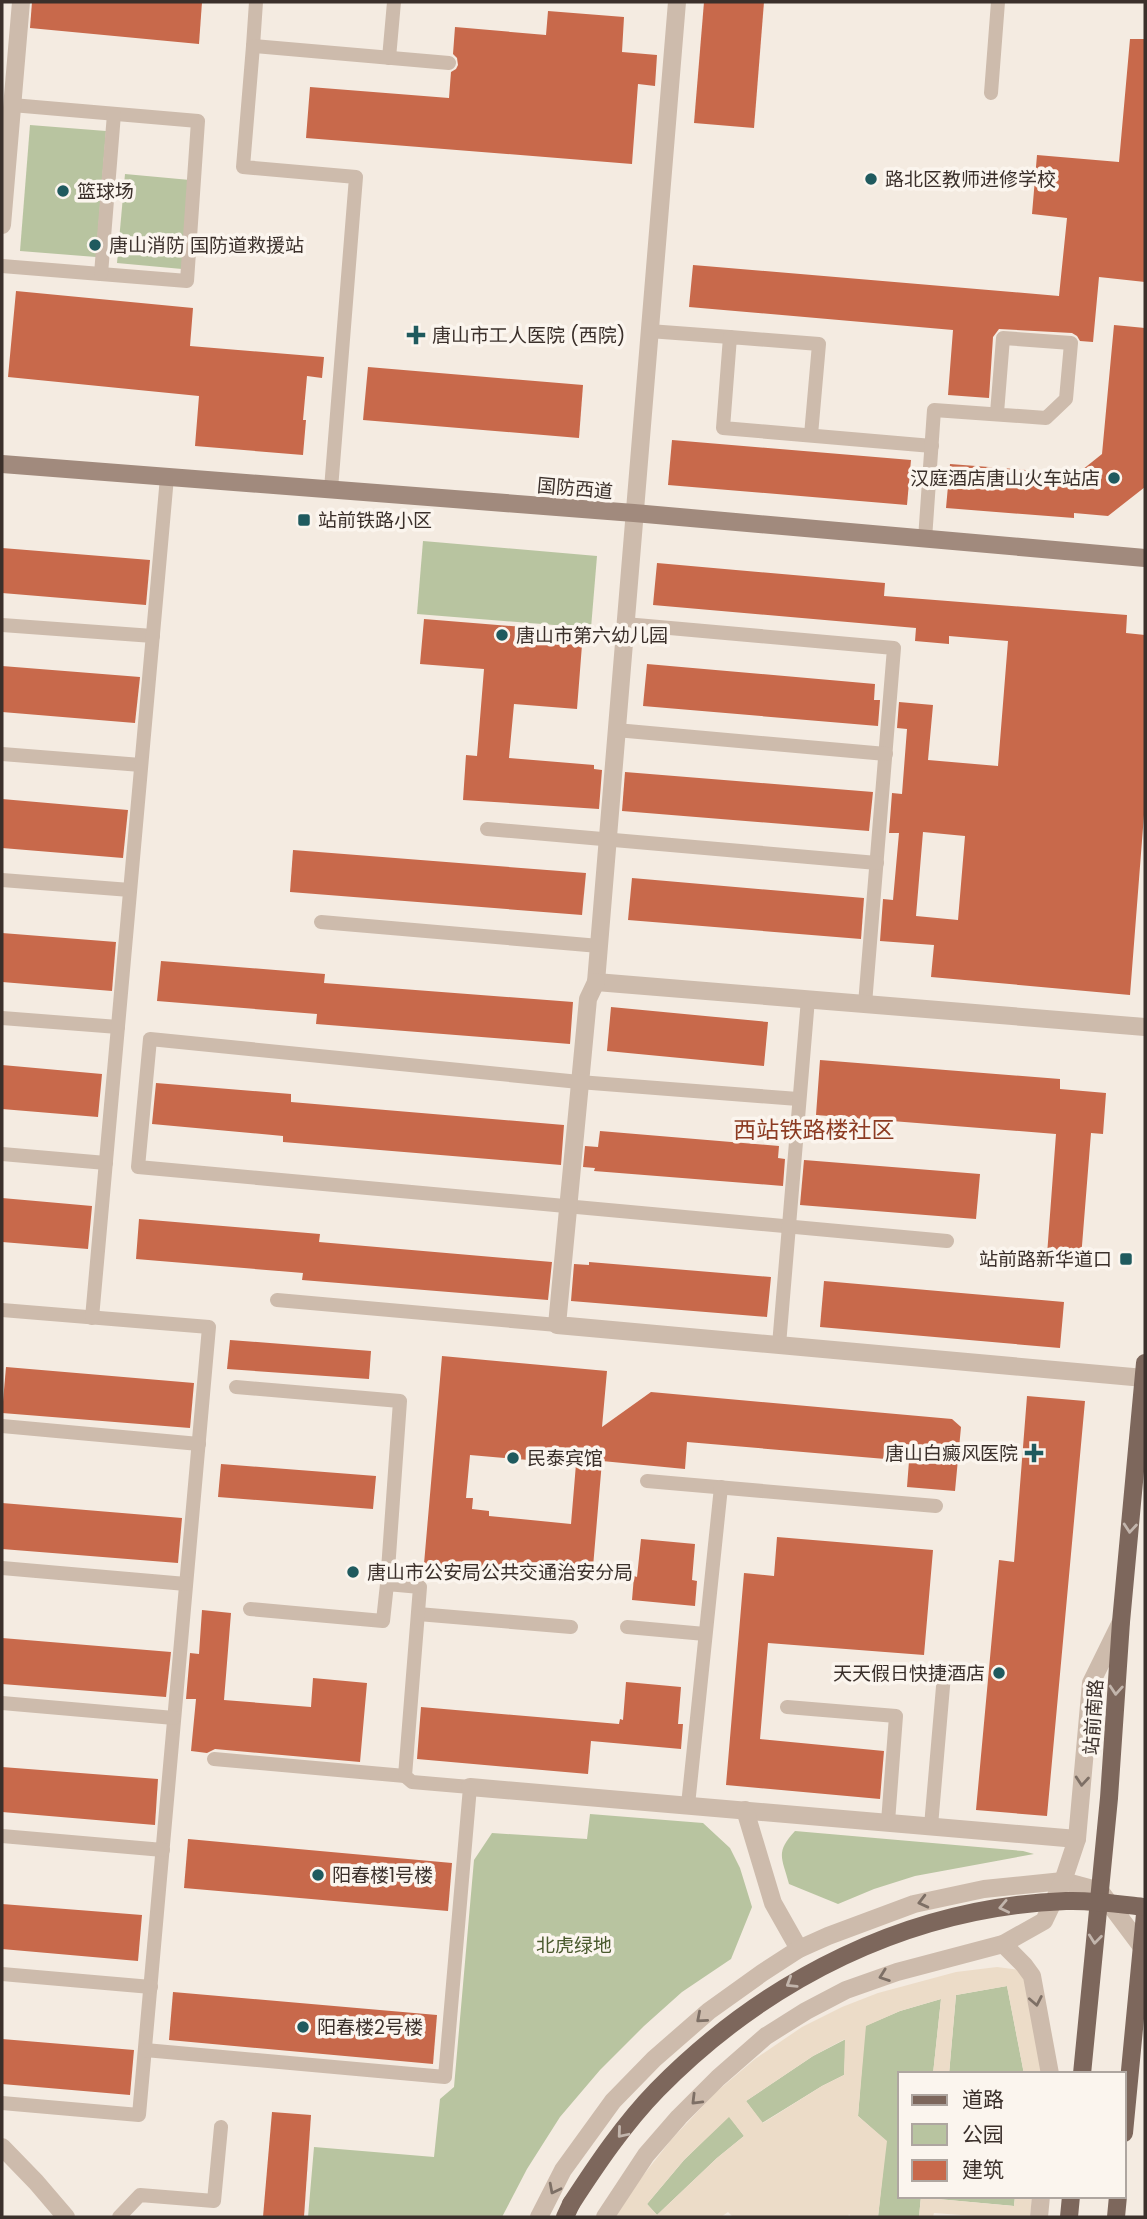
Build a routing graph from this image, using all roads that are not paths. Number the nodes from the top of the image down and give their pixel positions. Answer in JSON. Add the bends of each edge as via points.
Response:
{"nodes":[{"id":1,"x":22,"y":2,"type":"edge"},
{"id":2,"x":256,"y":2,"type":"edge"},
{"id":3,"x":394,"y":2,"type":"edge"},
{"id":4,"x":677,"y":2,"type":"edge"},
{"id":5,"x":998,"y":2,"type":"edge"},
{"id":6,"x":253,"y":46,"type":"junction"},
{"id":7,"x":389,"y":58,"type":"junction"},
{"id":8,"x":449,"y":63,"type":"dead end"},
{"id":9,"x":991,"y":93,"type":"dead end"},
{"id":10,"x":12,"y":106,"type":"junction"},
{"id":11,"x":114,"y":114,"type":"junction"},
{"id":12,"x":2,"y":225,"type":"edge"},
{"id":13,"x":2,"y":266,"type":"edge"},
{"id":14,"x":101,"y":274,"type":"junction"},
{"id":15,"x":649,"y":331,"type":"junction"},
{"id":16,"x":730,"y":337,"type":"junction"},
{"id":17,"x":997,"y":414,"type":"junction"},
{"id":18,"x":811,"y":435,"type":"junction"},
{"id":19,"x":932,"y":446,"type":"junction"},
{"id":20,"x":2,"y":464,"type":"edge"},
{"id":21,"x":167,"y":477,"type":"junction"},
{"id":22,"x":331,"y":489,"type":"junction"},
{"id":23,"x":634,"y":513,"type":"junction"},
{"id":24,"x":925,"y":539,"type":"junction"},
{"id":25,"x":1145,"y":558,"type":"edge"},
{"id":26,"x":625,"y":624,"type":"junction"},
{"id":27,"x":2,"y":625,"type":"edge"},
{"id":28,"x":153,"y":636,"type":"junction"},
{"id":29,"x":617,"y":730,"type":"junction"},
{"id":30,"x":2,"y":754,"type":"edge"},
{"id":31,"x":886,"y":754,"type":"junction"},
{"id":32,"x":141,"y":765,"type":"junction"},
{"id":33,"x":486,"y":829,"type":"dead end"},
{"id":34,"x":607,"y":840,"type":"junction"},
{"id":35,"x":877,"y":863,"type":"junction"},
{"id":36,"x":2,"y":880,"type":"edge"},
{"id":37,"x":130,"y":890,"type":"junction"},
{"id":38,"x":321,"y":922,"type":"dead end"},
{"id":39,"x":599,"y":946,"type":"junction"},
{"id":40,"x":596,"y":982,"type":"junction"},
{"id":41,"x":808,"y":999,"type":"junction"},
{"id":42,"x":865,"y":1003,"type":"junction"},
{"id":43,"x":2,"y":1018,"type":"edge"},
{"id":44,"x":118,"y":1027,"type":"junction"},
{"id":45,"x":1145,"y":1027,"type":"edge"},
{"id":46,"x":579,"y":1082,"type":"junction"},
{"id":47,"x":798,"y":1099,"type":"junction"},
{"id":48,"x":2,"y":1154,"type":"edge"},
{"id":49,"x":106,"y":1163,"type":"junction"},
{"id":50,"x":569,"y":1206,"type":"junction"},
{"id":51,"x":789,"y":1226,"type":"junction"},
{"id":52,"x":947,"y":1241,"type":"dead end"},
{"id":53,"x":277,"y":1300,"type":"dead end"},
{"id":54,"x":2,"y":1310,"type":"edge"},
{"id":55,"x":92,"y":1318,"type":"junction"},
{"id":56,"x":557,"y":1325,"type":"junction"},
{"id":57,"x":779,"y":1345,"type":"junction"},
{"id":58,"x":1145,"y":1370,"type":"edge"},
{"id":59,"x":236,"y":1387,"type":"dead end"},
{"id":60,"x":2,"y":1426,"type":"edge"},
{"id":61,"x":199,"y":1444,"type":"junction"},
{"id":62,"x":647,"y":1481,"type":"dead end"},
{"id":63,"x":720,"y":1487,"type":"junction"},
{"id":64,"x":936,"y":1506,"type":"dead end"},
{"id":65,"x":2,"y":1567,"type":"edge"},
{"id":66,"x":186,"y":1584,"type":"junction"},
{"id":67,"x":387,"y":1584,"type":"junction"},
{"id":68,"x":250,"y":1609,"type":"dead end"},
{"id":69,"x":418,"y":1614,"type":"junction"},
{"id":70,"x":1121,"y":1622,"type":"junction"},
{"id":71,"x":571,"y":1627,"type":"dead end"},
{"id":72,"x":627,"y":1627,"type":"dead end"},
{"id":73,"x":705,"y":1634,"type":"junction"},
{"id":74,"x":944,"y":1675,"type":"dead end"},
{"id":75,"x":2,"y":1703,"type":"edge"},
{"id":76,"x":787,"y":1707,"type":"dead end"},
{"id":77,"x":174,"y":1718,"type":"junction"},
{"id":78,"x":214,"y":1759,"type":"dead end"},
{"id":79,"x":405,"y":1776,"type":"junction"},
{"id":80,"x":470,"y":1787,"type":"junction"},
{"id":81,"x":688,"y":1805,"type":"junction"},
{"id":82,"x":745,"y":1810,"type":"junction"},
{"id":83,"x":888,"y":1822,"type":"junction"},
{"id":84,"x":931,"y":1826,"type":"junction"},
{"id":85,"x":2,"y":1836,"type":"edge"},
{"id":86,"x":1077,"y":1839,"type":"junction"},
{"id":87,"x":163,"y":1850,"type":"junction"},
{"id":88,"x":1063,"y":1881,"type":"junction"},
{"id":89,"x":1100,"y":1891,"type":"junction"},
{"id":90,"x":1145,"y":1907,"type":"edge"},
{"id":91,"x":1145,"y":1914,"type":"edge"},
{"id":92,"x":1003,"y":1944,"type":"junction"},
{"id":93,"x":1144,"y":1947,"type":"edge"},
{"id":94,"x":799,"y":1949,"type":"junction"},
{"id":95,"x":2,"y":1973,"type":"edge"},
{"id":96,"x":151,"y":1987,"type":"junction"},
{"id":97,"x":145,"y":2050,"type":"junction"},
{"id":98,"x":1050,"y":2072,"type":"edge"},
{"id":99,"x":1083,"y":2072,"type":"edge"},
{"id":100,"x":2,"y":2103,"type":"edge"},
{"id":101,"x":1126,"y":2114,"type":"edge"},
{"id":102,"x":220,"y":2127,"type":"dead end"},
{"id":103,"x":2,"y":2147,"type":"edge"},
{"id":104,"x":1041,"y":2198,"type":"edge"},
{"id":105,"x":1071,"y":2198,"type":"edge"},
{"id":106,"x":1118,"y":2198,"type":"edge"},
{"id":107,"x":568,"y":2211,"type":"edge"},
{"id":108,"x":66,"y":2217,"type":"edge"},
{"id":109,"x":119,"y":2217,"type":"edge"},
{"id":110,"x":539,"y":2217,"type":"edge"},
{"id":111,"x":605,"y":2217,"type":"edge"},
{"id":112,"x":1040,"y":2217,"type":"edge"},
{"id":113,"x":1069,"y":2217,"type":"edge"},
{"id":114,"x":1116,"y":2217,"type":"edge"}],
"edges":[{"from":1,"to":10,"type":"street"},
{"from":2,"to":6,"type":"lane"},
{"from":3,"to":7,"type":"lane"},
{"from":4,"to":15,"type":"street"},
{"from":5,"to":9,"type":"lane"},
{"from":6,"to":7,"type":"lane"},
{"from":6,"to":22,"type":"lane","via":[[243,167],[356,177]]},
{"from":7,"to":8,"type":"lane"},
{"from":10,"to":11,"type":"lane"},
{"from":10,"to":12,"type":"street"},
{"from":11,"to":14,"type":"lane"},
{"from":11,"to":14,"type":"lane","via":[[198,121],[187,281]]},
{"from":13,"to":14,"type":"lane"},
{"from":15,"to":16,"type":"lane"},
{"from":15,"to":23,"type":"street"},
{"from":16,"to":18,"type":"lane","via":[[723,428]]},
{"from":16,"to":18,"type":"lane","via":[[819,344]]},
{"from":17,"to":17,"type":"lane","via":[[1045,418],[1066,399],[1070,343],[1003,338]]},
{"from":17,"to":19,"type":"lane","via":[[934,410]]},
{"from":18,"to":19,"type":"lane"},
{"from":19,"to":24,"type":"lane"},
{"from":20,"to":21,"type":"street","name":"国防西道"},
{"from":21,"to":22,"type":"street","name":"国防西道"},
{"from":21,"to":28,"type":"lane"},
{"from":22,"to":23,"type":"street","name":"国防西道"},
{"from":23,"to":24,"type":"street","name":"国防西道"},
{"from":23,"to":26,"type":"street"},
{"from":24,"to":25,"type":"street","name":"国防西道"},
{"from":26,"to":29,"type":"street"},
{"from":26,"to":31,"type":"lane","via":[[894,648]]},
{"from":27,"to":28,"type":"lane"},
{"from":28,"to":32,"type":"lane"},
{"from":29,"to":31,"type":"lane"},
{"from":29,"to":34,"type":"street"},
{"from":30,"to":32,"type":"lane"},
{"from":31,"to":35,"type":"lane"},
{"from":32,"to":37,"type":"lane"},
{"from":33,"to":34,"type":"lane"},
{"from":34,"to":35,"type":"lane"},
{"from":34,"to":39,"type":"street"},
{"from":35,"to":42,"type":"lane"},
{"from":36,"to":37,"type":"lane"},
{"from":37,"to":44,"type":"lane"},
{"from":38,"to":39,"type":"lane"},
{"from":39,"to":40,"type":"street"},
{"from":40,"to":41,"type":"street"},
{"from":40,"to":46,"type":"street","via":[[588,999]]},
{"from":41,"to":42,"type":"street"},
{"from":41,"to":47,"type":"lane"},
{"from":42,"to":45,"type":"street"},
{"from":43,"to":44,"type":"lane"},
{"from":44,"to":49,"type":"lane"},
{"from":46,"to":47,"type":"lane"},
{"from":46,"to":50,"type":"street"},
{"from":46,"to":50,"type":"lane","via":[[150,1039],[139,1154],[138,1167]]},
{"from":47,"to":51,"type":"lane"},
{"from":48,"to":49,"type":"lane"},
{"from":49,"to":55,"type":"lane"},
{"from":50,"to":51,"type":"lane"},
{"from":50,"to":56,"type":"street"},
{"from":51,"to":52,"type":"lane"},
{"from":51,"to":57,"type":"lane"},
{"from":53,"to":56,"type":"lane"},
{"from":54,"to":55,"type":"lane"},
{"from":55,"to":61,"type":"lane","via":[[209,1327]]},
{"from":56,"to":57,"type":"street"},
{"from":57,"to":58,"type":"street"},
{"from":58,"to":70,"type":"main road","name":"站前南路","one_way":true},
{"from":59,"to":67,"type":"lane","via":[[400,1401]]},
{"from":60,"to":61,"type":"lane"},
{"from":61,"to":66,"type":"lane"},
{"from":62,"to":63,"type":"lane"},
{"from":63,"to":64,"type":"lane"},
{"from":63,"to":73,"type":"lane"},
{"from":65,"to":66,"type":"lane"},
{"from":66,"to":77,"type":"lane"},
{"from":67,"to":68,"type":"lane","via":[[383,1621]]},
{"from":67,"to":69,"type":"lane","via":[[419,1587]]},
{"from":69,"to":71,"type":"lane"},
{"from":69,"to":79,"type":"lane"},
{"from":70,"to":86,"type":"street","one_way":true,"via":[[1091,1683]]},
{"from":70,"to":89,"type":"main road","name":"站前南路","one_way":true},
{"from":72,"to":73,"type":"lane"},
{"from":73,"to":81,"type":"lane"},
{"from":74,"to":84,"type":"lane"},
{"from":75,"to":77,"type":"lane"},
{"from":76,"to":83,"type":"lane","via":[[896,1716]]},
{"from":77,"to":87,"type":"lane"},
{"from":78,"to":79,"type":"lane"},
{"from":79,"to":80,"type":"lane","via":[[412,1782]]},
{"from":80,"to":81,"type":"street"},
{"from":80,"to":97,"type":"lane","via":[[445,2077]]},
{"from":81,"to":82,"type":"street"},
{"from":82,"to":83,"type":"street"},
{"from":82,"to":94,"type":"street","via":[[774,1903]]},
{"from":83,"to":84,"type":"street"},
{"from":84,"to":86,"type":"street"},
{"from":85,"to":87,"type":"lane"},
{"from":86,"to":88,"type":"street"},
{"from":87,"to":96,"type":"lane"},
{"from":88,"to":89,"type":"street"},
{"from":88,"to":92,"type":"street","via":[[1044,1921]]},
{"from":88,"to":94,"type":"street","one_way":true,"via":[[971,1891],[914,1904]]},
{"from":89,"to":93,"type":"street"},
{"from":89,"to":99,"type":"main road","name":"站前南路","one_way":true},
{"from":90,"to":107,"type":"main road","one_way":true,"bridge":true,"via":[[1069,1901],[1015,1905],[889,1936],[803,1976],[703,2047],[656,2092],[604,2154]]},
{"from":91,"to":93,"type":"main road"},
{"from":92,"to":98,"type":"street","one_way":true,"via":[[1031,1976]]},
{"from":92,"to":111,"type":"street","one_way":true,"via":[[846,1990],[766,2036],[679,2117],[646,2155]]},
{"from":93,"to":101,"type":"main road"},
{"from":94,"to":110,"type":"street","one_way":true,"via":[[709,2011],[612,2101],[563,2170]]},
{"from":95,"to":96,"type":"lane"},
{"from":96,"to":97,"type":"lane"},
{"from":97,"to":100,"type":"lane","via":[[139,2115]]},
{"from":102,"to":109,"type":"lane","via":[[214,2201],[139,2195]]},
{"from":103,"to":108,"type":"street"},
{"from":104,"to":112,"type":"street"},
{"from":105,"to":113,"type":"main road"},
{"from":106,"to":114,"type":"main road"}]}
